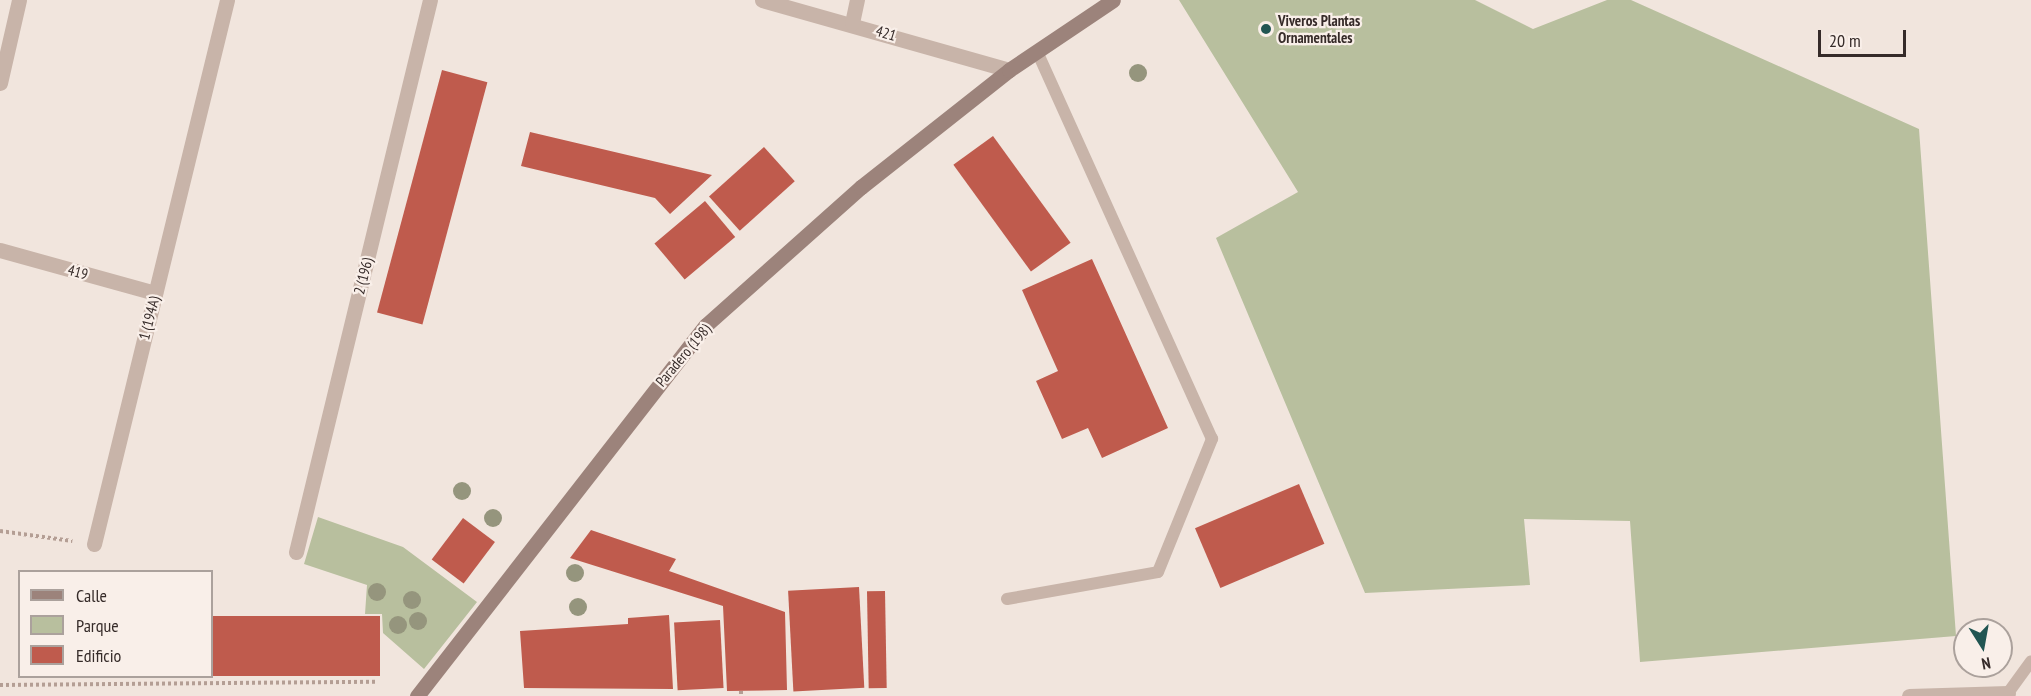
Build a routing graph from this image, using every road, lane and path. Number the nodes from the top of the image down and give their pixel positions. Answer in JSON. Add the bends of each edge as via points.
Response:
{"nodes":[{"id":1,"x":19,"y":0,"type":"edge"},
{"id":2,"x":227,"y":0,"type":"edge"},
{"id":3,"x":430,"y":0,"type":"edge"},
{"id":4,"x":762,"y":0,"type":"edge"},
{"id":5,"x":857,"y":0,"type":"edge"},
{"id":6,"x":1113,"y":0,"type":"edge"},
{"id":7,"x":852,"y":23,"type":"junction"},
{"id":8,"x":1037,"y":52,"type":"junction"},
{"id":9,"x":1010,"y":70,"type":"junction"},
{"id":10,"x":0,"y":83,"type":"edge"},
{"id":11,"x":0,"y":250,"type":"edge"},
{"id":12,"x":155,"y":293,"type":"junction"},
{"id":13,"x":0,"y":531,"type":"edge"},
{"id":14,"x":94,"y":544,"type":"joint"},
{"id":15,"x":296,"y":552,"type":"dead end"},
{"id":16,"x":1007,"y":599,"type":"dead end"},
{"id":17,"x":2031,"y":661,"type":"edge"},
{"id":18,"x":377,"y":682,"type":"dead end"},
{"id":19,"x":0,"y":684,"type":"edge"},
{"id":20,"x":2008,"y":693,"type":"joint"},
{"id":21,"x":417,"y":696,"type":"edge"},
{"id":22,"x":1909,"y":696,"type":"edge"}],
"edges":[{"from":1,"to":10,"type":"street"},
{"from":2,"to":12,"type":"street","name":"1 (194A)"},
{"from":3,"to":15,"type":"street","name":"2 (196)"},
{"from":4,"to":7,"type":"street","name":"421"},
{"from":5,"to":7,"type":"street"},
{"from":6,"to":8,"type":"main road","name":"Paradero (198)"},
{"from":7,"to":9,"type":"street","name":"421"},
{"from":8,"to":9,"type":"main road","name":"Paradero (198)"},
{"from":8,"to":16,"type":"lane","via":[[1212,439],[1158,573]]},
{"from":9,"to":21,"type":"main road","name":"Paradero (198)","via":[[861,187],[706,326]]},
{"from":11,"to":12,"type":"street","name":"419"},
{"from":12,"to":14,"type":"street","name":"1 (194A)"},
{"from":13,"to":14,"type":"path"},
{"from":17,"to":20,"type":"lane"},
{"from":18,"to":19,"type":"path"},
{"from":20,"to":22,"type":"street"}]}
